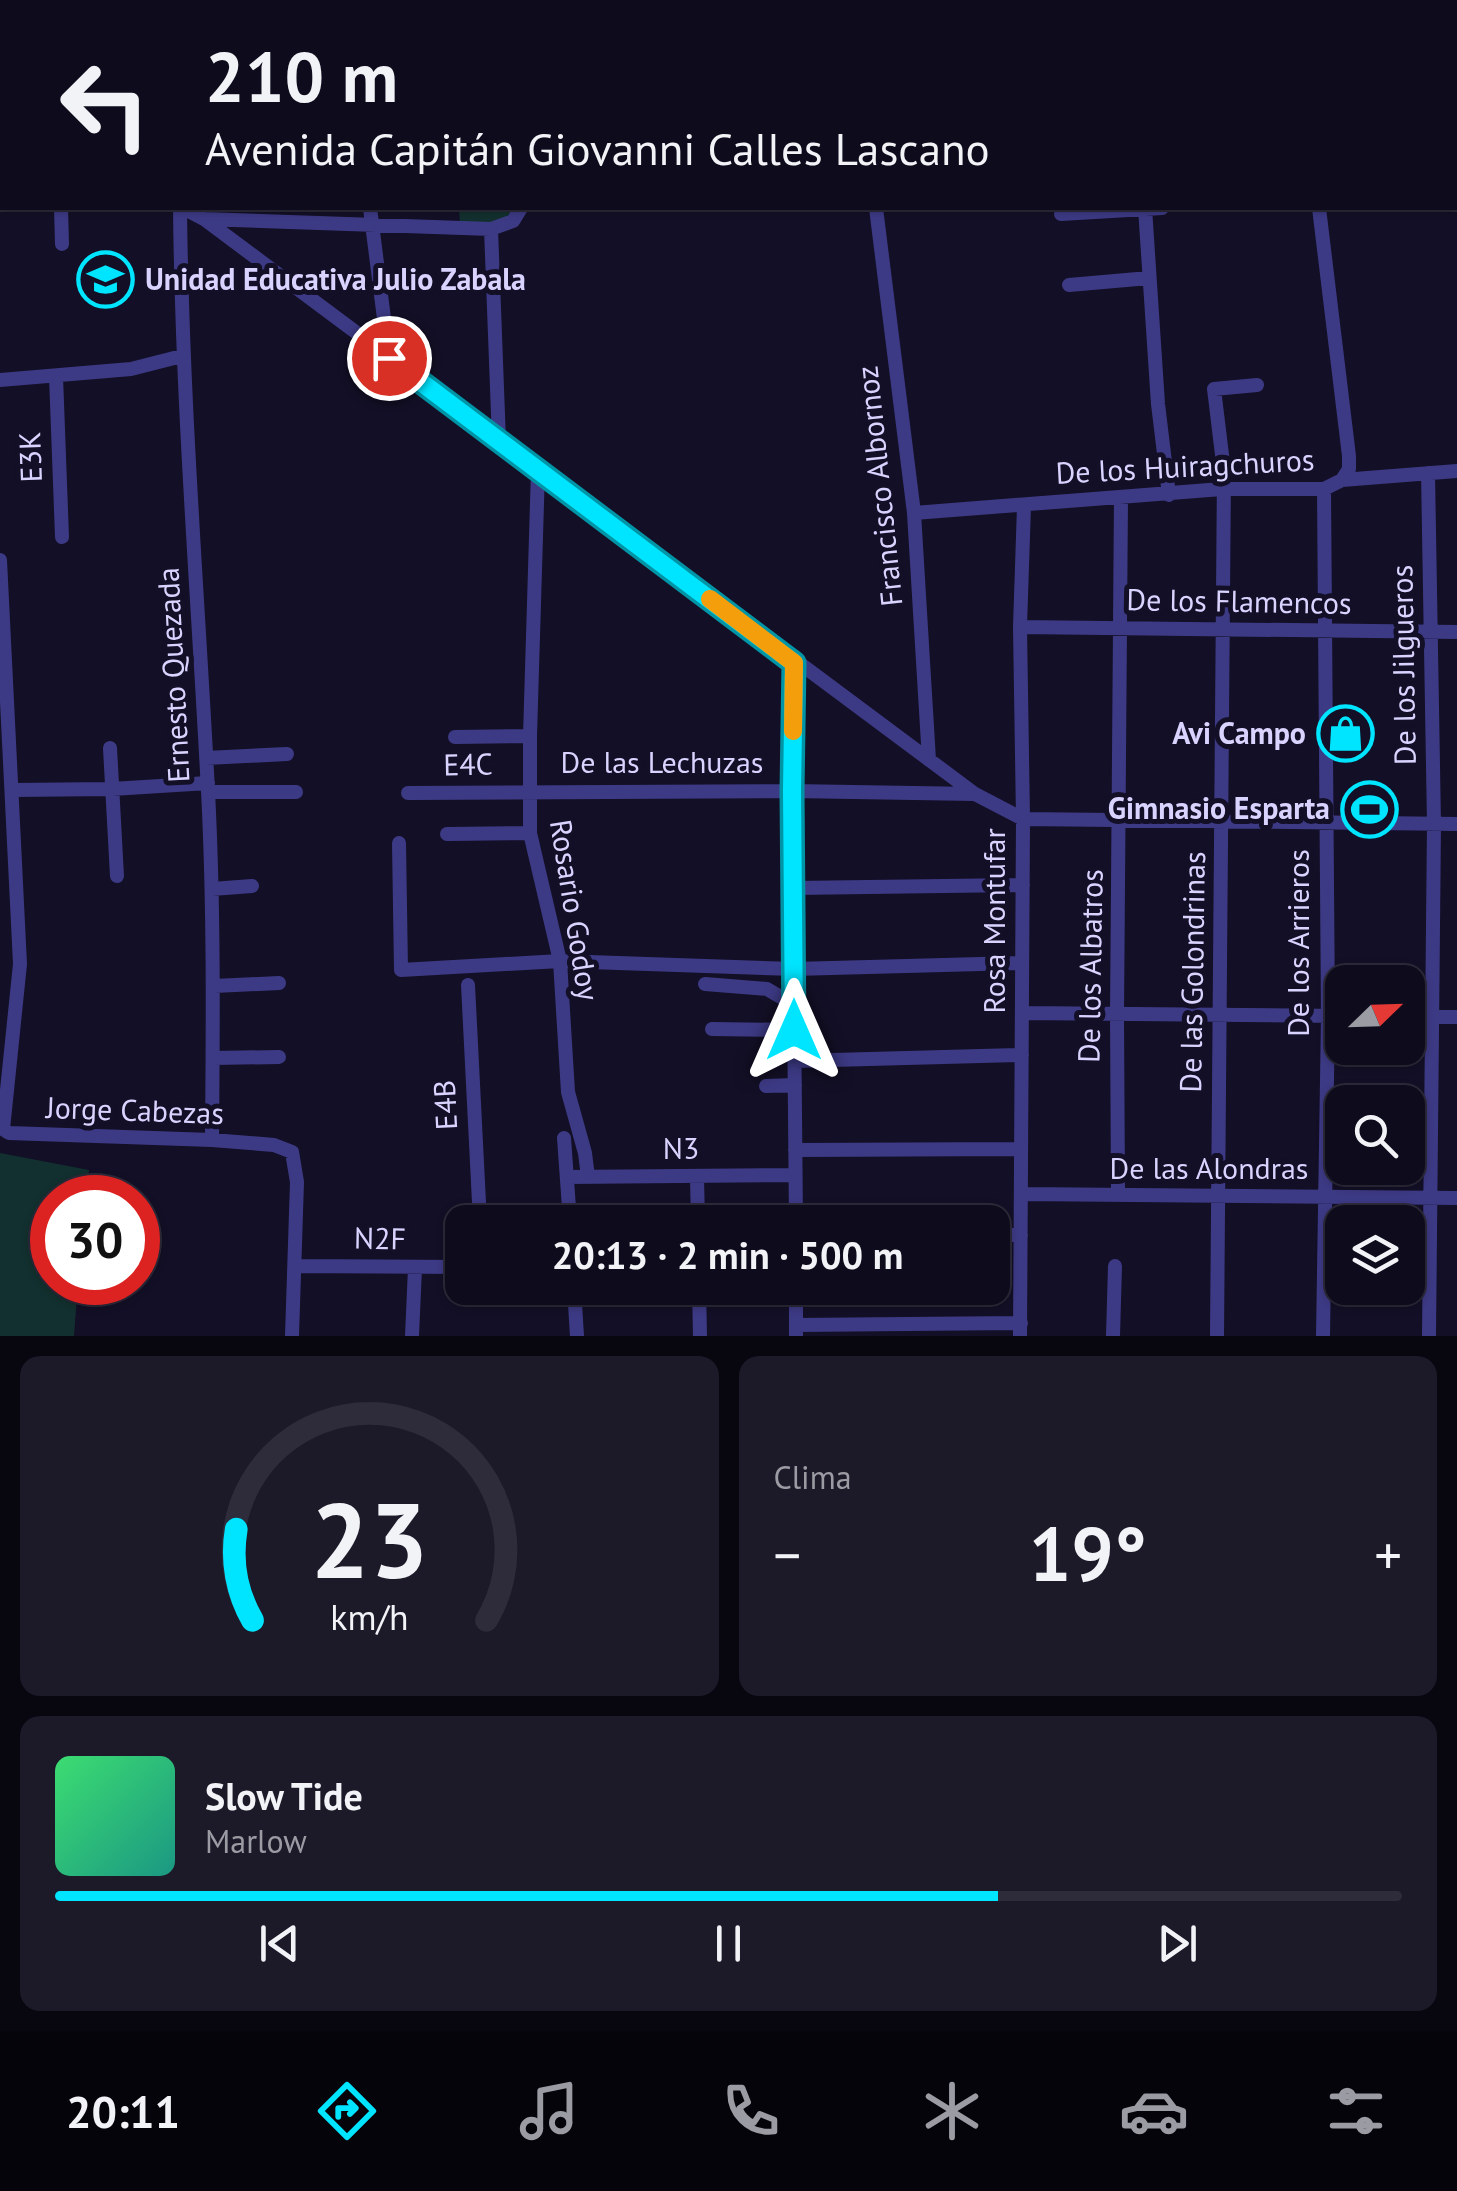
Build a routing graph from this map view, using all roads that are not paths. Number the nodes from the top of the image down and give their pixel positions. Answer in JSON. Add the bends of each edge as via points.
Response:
{"nodes":[{"id":1,"x":61,"y":210,"type":"edge"},
{"id":2,"x":181,"y":210,"type":"edge"},
{"id":3,"x":185,"y":210,"type":"edge"},
{"id":4,"x":520,"y":210,"type":"edge"},
{"id":5,"x":876,"y":210,"type":"edge"},
{"id":6,"x":1117,"y":210,"type":"edge"},
{"id":7,"x":1145,"y":210,"type":"edge"},
{"id":8,"x":1320,"y":210,"type":"edge"},
{"id":9,"x":1061,"y":214,"type":"dead end"},
{"id":10,"x":371,"y":215,"type":"edge"},
{"id":11,"x":204,"y":219,"type":"junction"},
{"id":12,"x":246,"y":220,"type":"junction"},
{"id":13,"x":491,"y":229,"type":"junction"},
{"id":14,"x":62,"y":244,"type":"dead end"},
{"id":15,"x":240,"y":246,"type":"junction"},
{"id":16,"x":1149,"y":278,"type":"junction"},
{"id":17,"x":1070,"y":285,"type":"dead end"},
{"id":18,"x":182,"y":356,"type":"junction"},
{"id":19,"x":389,"y":358,"type":"junction"},
{"id":20,"x":56,"y":376,"type":"junction"},
{"id":21,"x":0,"y":380,"type":"edge"},
{"id":22,"x":1257,"y":384,"type":"dead end"},
{"id":23,"x":499,"y":440,"type":"junction"},
{"id":24,"x":538,"y":470,"type":"junction"},
{"id":25,"x":1457,"y":471,"type":"edge"},
{"id":26,"x":1428,"y":473,"type":"junction"},
{"id":27,"x":1342,"y":480,"type":"junction"},
{"id":28,"x":1222,"y":489,"type":"junction"},
{"id":29,"x":1324,"y":489,"type":"junction"},
{"id":30,"x":1169,"y":495,"type":"junction"},
{"id":31,"x":1121,"y":497,"type":"junction"},
{"id":32,"x":1024,"y":506,"type":"junction"},
{"id":33,"x":914,"y":513,"type":"junction"},
{"id":34,"x":62,"y":537,"type":"dead end"},
{"id":35,"x":0,"y":560,"type":"edge"},
{"id":36,"x":1020,"y":626,"type":"junction"},
{"id":37,"x":1122,"y":628,"type":"junction"},
{"id":38,"x":1223,"y":629,"type":"junction"},
{"id":39,"x":1324,"y":630,"type":"junction"},
{"id":40,"x":1430,"y":632,"type":"junction"},
{"id":41,"x":1457,"y":632,"type":"edge"},
{"id":42,"x":794,"y":663,"type":"junction"},
{"id":43,"x":530,"y":736,"type":"junction"},
{"id":44,"x":455,"y":737,"type":"dead end"},
{"id":45,"x":110,"y":748,"type":"dead end"},
{"id":46,"x":287,"y":754,"type":"dead end"},
{"id":47,"x":206,"y":758,"type":"junction"},
{"id":48,"x":929,"y":760,"type":"junction"},
{"id":49,"x":208,"y":787,"type":"junction"},
{"id":50,"x":112,"y":789,"type":"junction"},
{"id":51,"x":12,"y":790,"type":"junction"},
{"id":52,"x":528,"y":791,"type":"junction"},
{"id":53,"x":792,"y":791,"type":"junction"},
{"id":54,"x":296,"y":792,"type":"dead end"},
{"id":55,"x":408,"y":794,"type":"dead end"},
{"id":56,"x":975,"y":794,"type":"junction"},
{"id":57,"x":1023,"y":819,"type":"junction"},
{"id":58,"x":1120,"y":819,"type":"junction"},
{"id":59,"x":1223,"y":821,"type":"junction"},
{"id":60,"x":1327,"y":823,"type":"junction"},
{"id":61,"x":1434,"y":824,"type":"junction"},
{"id":62,"x":1457,"y":824,"type":"edge"},
{"id":63,"x":530,"y":833,"type":"junction"},
{"id":64,"x":447,"y":834,"type":"dead end"},
{"id":65,"x":398,"y":842,"type":"dead end"},
{"id":66,"x":117,"y":876,"type":"dead end"},
{"id":67,"x":1022,"y":885,"type":"junction"},
{"id":68,"x":252,"y":886,"type":"dead end"},
{"id":69,"x":212,"y":888,"type":"junction"},
{"id":70,"x":794,"y":888,"type":"junction"},
{"id":71,"x":560,"y":961,"type":"junction"},
{"id":72,"x":1022,"y":963,"type":"junction"},
{"id":73,"x":1333,"y":965,"type":"edge"},
{"id":74,"x":794,"y":969,"type":"junction"},
{"id":75,"x":278,"y":983,"type":"dead end"},
{"id":76,"x":705,"y":984,"type":"dead end"},
{"id":77,"x":468,"y":985,"type":"dead end"},
{"id":78,"x":214,"y":986,"type":"junction"},
{"id":79,"x":794,"y":998,"type":"junction"},
{"id":80,"x":1022,"y":1013,"type":"junction"},
{"id":81,"x":1116,"y":1014,"type":"junction"},
{"id":82,"x":1218,"y":1015,"type":"junction"},
{"id":83,"x":1325,"y":1016,"type":"edge"},
{"id":84,"x":1425,"y":1017,"type":"edge"},
{"id":85,"x":1431,"y":1017,"type":"junction"},
{"id":86,"x":1457,"y":1017,"type":"edge"},
{"id":87,"x":712,"y":1029,"type":"dead end"},
{"id":88,"x":794,"y":1030,"type":"junction"},
{"id":89,"x":6,"y":1038,"type":"edge"},
{"id":90,"x":1022,"y":1055,"type":"junction"},
{"id":91,"x":279,"y":1057,"type":"dead end"},
{"id":92,"x":212,"y":1058,"type":"junction"},
{"id":93,"x":795,"y":1061,"type":"junction"},
{"id":94,"x":1332,"y":1065,"type":"edge"},
{"id":95,"x":795,"y":1085,"type":"junction"},
{"id":96,"x":766,"y":1086,"type":"dead end"},
{"id":97,"x":564,"y":1138,"type":"dead end"},
{"id":98,"x":212,"y":1140,"type":"junction"},
{"id":99,"x":1022,"y":1149,"type":"junction"},
{"id":100,"x":795,"y":1150,"type":"junction"},
{"id":101,"x":796,"y":1176,"type":"junction"},
{"id":102,"x":567,"y":1177,"type":"junction"},
{"id":103,"x":588,"y":1177,"type":"junction"},
{"id":104,"x":697,"y":1177,"type":"junction"},
{"id":105,"x":1021,"y":1194,"type":"junction"},
{"id":106,"x":1118,"y":1196,"type":"junction"},
{"id":107,"x":1216,"y":1196,"type":"junction"},
{"id":108,"x":1324,"y":1197,"type":"junction"},
{"id":109,"x":1428,"y":1198,"type":"junction"},
{"id":110,"x":1457,"y":1198,"type":"edge"},
{"id":111,"x":479,"y":1205,"type":"edge"},
{"id":112,"x":569,"y":1205,"type":"edge"},
{"id":113,"x":698,"y":1205,"type":"edge"},
{"id":114,"x":796,"y":1205,"type":"edge"},
{"id":115,"x":1010,"y":1235,"type":"edge"},
{"id":116,"x":1021,"y":1235,"type":"junction"},
{"id":117,"x":296,"y":1266,"type":"junction"},
{"id":118,"x":1115,"y":1266,"type":"dead end"},
{"id":119,"x":445,"y":1267,"type":"edge"},
{"id":120,"x":414,"y":1268,"type":"junction"},
{"id":121,"x":575,"y":1305,"type":"edge"},
{"id":122,"x":699,"y":1305,"type":"edge"},
{"id":123,"x":796,"y":1330,"type":"edge"},
{"id":124,"x":1020,"y":1330,"type":"edge"},
{"id":125,"x":292,"y":1336,"type":"edge"},
{"id":126,"x":412,"y":1336,"type":"edge"},
{"id":127,"x":578,"y":1336,"type":"edge"},
{"id":128,"x":700,"y":1336,"type":"edge"},
{"id":129,"x":1113,"y":1336,"type":"edge"},
{"id":130,"x":1217,"y":1336,"type":"edge"},
{"id":131,"x":1323,"y":1336,"type":"edge"},
{"id":132,"x":1429,"y":1336,"type":"edge"}],
"edges":[{"from":1,"to":14,"type":"street"},
{"from":2,"to":18,"type":"street","name":"Ernesto Quezada"},
{"from":3,"to":11,"type":"street"},
{"from":4,"to":13,"type":"street","via":[[512,222]]},
{"from":5,"to":33,"type":"street","name":"Francisco Albornoz"},
{"from":6,"to":9,"type":"street"},
{"from":7,"to":16,"type":"street"},
{"from":8,"to":27,"type":"street","via":[[1349,456]]},
{"from":10,"to":12,"type":"street"},
{"from":10,"to":13,"type":"street"},
{"from":10,"to":19,"type":"street"},
{"from":11,"to":12,"type":"street"},
{"from":11,"to":15,"type":"street"},
{"from":12,"to":15,"type":"street","via":[[236,232]]},
{"from":13,"to":23,"type":"street"},
{"from":15,"to":19,"type":"street"},
{"from":16,"to":17,"type":"street"},
{"from":16,"to":30,"type":"street"},
{"from":18,"to":20,"type":"street"},
{"from":18,"to":47,"type":"street","name":"Ernesto Quezada"},
{"from":19,"to":23,"type":"street"},
{"from":20,"to":21,"type":"street"},
{"from":20,"to":34,"type":"street","name":"E3K"},
{"from":22,"to":28,"type":"street","name":"De las Golondrinas","via":[[1214,389]]},
{"from":23,"to":24,"type":"street"},
{"from":24,"to":42,"type":"street"},
{"from":24,"to":43,"type":"street","name":"Rosario Godoy"},
{"from":25,"to":26,"type":"street","name":"De los Huiragchuros"},
{"from":26,"to":27,"type":"street","name":"De los Huiragchuros"},
{"from":26,"to":40,"type":"street","name":"De los Jilgueros"},
{"from":27,"to":29,"type":"street","name":"De los Huiragchuros"},
{"from":28,"to":29,"type":"street","name":"De los Huiragchuros"},
{"from":28,"to":30,"type":"street","name":"De los Huiragchuros"},
{"from":28,"to":38,"type":"street","name":"De las Golondrinas"},
{"from":29,"to":39,"type":"street","name":"De los Arrieros"},
{"from":30,"to":31,"type":"street","name":"De los Huiragchuros"},
{"from":31,"to":32,"type":"street","name":"De los Huiragchuros"},
{"from":31,"to":37,"type":"street","name":"De los Albatros"},
{"from":32,"to":33,"type":"street","name":"De los Huiragchuros"},
{"from":32,"to":36,"type":"street","name":"Rosa Montufar"},
{"from":33,"to":48,"type":"street","name":"Francisco Albornoz"},
{"from":35,"to":51,"type":"street","name":"Jorge Cabezas"},
{"from":36,"to":37,"type":"street","name":"De los Flamencos"},
{"from":36,"to":57,"type":"street","name":"Rosa Montufar"},
{"from":37,"to":38,"type":"street","name":"De los Flamencos"},
{"from":37,"to":58,"type":"street","name":"De los Albatros"},
{"from":38,"to":39,"type":"street","name":"De los Flamencos"},
{"from":38,"to":59,"type":"street","name":"De las Golondrinas"},
{"from":39,"to":40,"type":"street","name":"De los Flamencos"},
{"from":39,"to":60,"type":"street","name":"De los Arrieros"},
{"from":40,"to":41,"type":"street","name":"De los Flamencos"},
{"from":40,"to":61,"type":"street","name":"De los Jilgueros"},
{"from":42,"to":48,"type":"street"},
{"from":42,"to":53,"type":"street"},
{"from":43,"to":44,"type":"street"},
{"from":43,"to":52,"type":"street","name":"Rosario Godoy"},
{"from":45,"to":50,"type":"street"},
{"from":46,"to":47,"type":"street"},
{"from":47,"to":49,"type":"street","name":"Ernesto Quezada"},
{"from":48,"to":56,"type":"street"},
{"from":49,"to":50,"type":"street"},
{"from":49,"to":54,"type":"street"},
{"from":49,"to":69,"type":"street","name":"Ernesto Quezada"},
{"from":50,"to":51,"type":"street"},
{"from":50,"to":66,"type":"street"},
{"from":51,"to":89,"type":"street","name":"Jorge Cabezas","via":[[20,964]]},
{"from":52,"to":53,"type":"street","name":"De las Lechuzas"},
{"from":52,"to":55,"type":"street","name":"E4C"},
{"from":52,"to":63,"type":"street","name":"Rosario Godoy"},
{"from":53,"to":56,"type":"street","name":"De las Lechuzas"},
{"from":53,"to":70,"type":"street"},
{"from":56,"to":57,"type":"street"},
{"from":57,"to":58,"type":"street"},
{"from":57,"to":67,"type":"street","name":"Rosa Montufar"},
{"from":58,"to":59,"type":"street"},
{"from":58,"to":81,"type":"street","name":"De los Albatros"},
{"from":59,"to":60,"type":"street"},
{"from":59,"to":82,"type":"street","name":"De las Golondrinas"},
{"from":60,"to":61,"type":"street"},
{"from":60,"to":73,"type":"street","name":"De los Arrieros"},
{"from":61,"to":62,"type":"street"},
{"from":61,"to":85,"type":"street","name":"De los Jilgueros"},
{"from":63,"to":64,"type":"street"},
{"from":63,"to":71,"type":"street","name":"Rosario Godoy"},
{"from":65,"to":71,"type":"street","via":[[401,970]]},
{"from":67,"to":70,"type":"street"},
{"from":67,"to":72,"type":"street","name":"Rosa Montufar"},
{"from":68,"to":69,"type":"street"},
{"from":69,"to":78,"type":"street","name":"Ernesto Quezada"},
{"from":70,"to":74,"type":"street"},
{"from":71,"to":74,"type":"street"},
{"from":71,"to":103,"type":"street","name":"Rosario Godoy","via":[[568,1092]]},
{"from":72,"to":74,"type":"street"},
{"from":72,"to":80,"type":"street","name":"Rosa Montufar"},
{"from":74,"to":79,"type":"street"},
{"from":75,"to":78,"type":"street"},
{"from":76,"to":79,"type":"street","via":[[767,988]]},
{"from":77,"to":111,"type":"street","name":"E4B"},
{"from":78,"to":92,"type":"street","name":"Ernesto Quezada"},
{"from":79,"to":88,"type":"street"},
{"from":80,"to":81,"type":"street"},
{"from":80,"to":90,"type":"street","name":"Rosa Montufar"},
{"from":81,"to":82,"type":"street"},
{"from":81,"to":106,"type":"street","name":"De los Albatros"},
{"from":82,"to":83,"type":"street"},
{"from":82,"to":107,"type":"street","name":"De las Golondrinas"},
{"from":84,"to":85,"type":"street"},
{"from":85,"to":86,"type":"street"},
{"from":85,"to":109,"type":"street","name":"De los Jilgueros"},
{"from":87,"to":88,"type":"street"},
{"from":88,"to":93,"type":"street"},
{"from":89,"to":98,"type":"street","name":"Jorge Cabezas","via":[[2,1124],[9,1134]]},
{"from":90,"to":93,"type":"street"},
{"from":90,"to":99,"type":"street","name":"Rosa Montufar"},
{"from":91,"to":92,"type":"street"},
{"from":92,"to":98,"type":"street","name":"Ernesto Quezada"},
{"from":93,"to":95,"type":"street"},
{"from":94,"to":108,"type":"street","name":"De los Arrieros"},
{"from":95,"to":96,"type":"street"},
{"from":95,"to":100,"type":"street"},
{"from":97,"to":102,"type":"street"},
{"from":98,"to":117,"type":"street","name":"Jorge Cabezas","via":[[292,1152]]},
{"from":99,"to":100,"type":"street"},
{"from":99,"to":105,"type":"street","name":"Rosa Montufar"},
{"from":100,"to":101,"type":"street"},
{"from":101,"to":104,"type":"street","name":"N3"},
{"from":101,"to":114,"type":"street"},
{"from":102,"to":103,"type":"street","name":"N3"},
{"from":102,"to":112,"type":"street"},
{"from":103,"to":104,"type":"street","name":"N3"},
{"from":104,"to":113,"type":"street"},
{"from":105,"to":106,"type":"street","name":"De las Alondras"},
{"from":105,"to":116,"type":"street","name":"Rosa Montufar"},
{"from":106,"to":107,"type":"street","name":"De las Alondras"},
{"from":107,"to":108,"type":"street","name":"De las Alondras"},
{"from":107,"to":130,"type":"street","name":"De las Golondrinas"},
{"from":108,"to":109,"type":"street","name":"De las Alondras"},
{"from":108,"to":131,"type":"street","name":"De los Arrieros"},
{"from":109,"to":110,"type":"street","name":"De las Alondras"},
{"from":109,"to":132,"type":"street","name":"De los Jilgueros"},
{"from":115,"to":116,"type":"street"},
{"from":116,"to":124,"type":"street","name":"Rosa Montufar"},
{"from":117,"to":120,"type":"street","name":"N2F"},
{"from":117,"to":125,"type":"street","name":"Jorge Cabezas"},
{"from":118,"to":129,"type":"street"},
{"from":119,"to":120,"type":"street","name":"N2F"},
{"from":120,"to":126,"type":"street"},
{"from":121,"to":127,"type":"street"},
{"from":122,"to":128,"type":"street"},
{"from":123,"to":124,"type":"street"}]}
